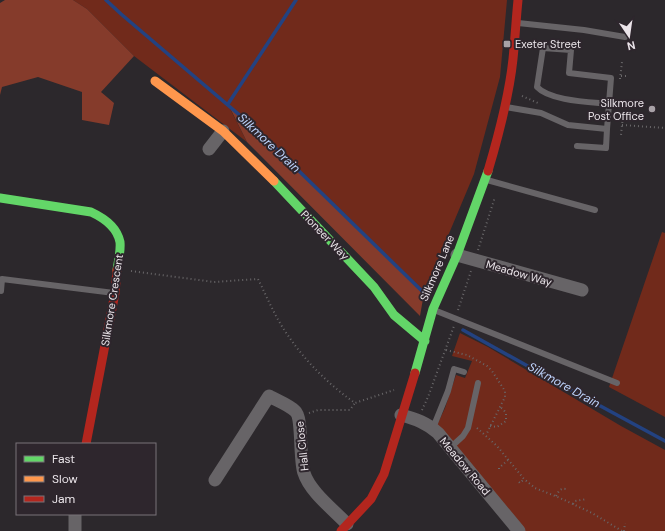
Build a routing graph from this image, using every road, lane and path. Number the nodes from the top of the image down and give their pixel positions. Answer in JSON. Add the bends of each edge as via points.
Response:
{"nodes":[{"id":1,"x":518,"y":0,"type":"edge"},
{"id":2,"x":516,"y":23,"type":"junction"},
{"id":3,"x":625,"y":37,"type":"dead end"},
{"id":4,"x":620,"y":76,"type":"dead end"},
{"id":5,"x":628,"y":76,"type":"dead end"},
{"id":6,"x":155,"y":81,"type":"dead end"},
{"id":7,"x":609,"y":104,"type":"junction"},
{"id":8,"x":505,"y":107,"type":"junction"},
{"id":9,"x":618,"y":114,"type":"dead end"},
{"id":10,"x":622,"y":125,"type":"junction"},
{"id":11,"x":665,"y":128,"type":"edge"},
{"id":12,"x":607,"y":130,"type":"junction"},
{"id":13,"x":223,"y":131,"type":"junction"},
{"id":14,"x":621,"y":135,"type":"dead end"},
{"id":15,"x":577,"y":146,"type":"dead end"},
{"id":16,"x":210,"y":149,"type":"dead end"},
{"id":17,"x":485,"y":179,"type":"junction"},
{"id":18,"x":495,"y":197,"type":"dead end"},
{"id":19,"x":0,"y":198,"type":"edge"},
{"id":20,"x":595,"y":210,"type":"dead end"},
{"id":21,"x":478,"y":249,"type":"dead end"},
{"id":22,"x":457,"y":255,"type":"junction"},
{"id":23,"x":472,"y":269,"type":"dead end"},
{"id":24,"x":118,"y":270,"type":"junction"},
{"id":25,"x":582,"y":290,"type":"dead end"},
{"id":26,"x":1,"y":291,"type":"edge"},
{"id":27,"x":115,"y":293,"type":"junction"},
{"id":28,"x":459,"y":307,"type":"dead end"},
{"id":29,"x":433,"y":309,"type":"junction"},
{"id":30,"x":454,"y":326,"type":"dead end"},
{"id":31,"x":425,"y":341,"type":"junction"},
{"id":32,"x":464,"y":372,"type":"dead end"},
{"id":33,"x":478,"y":383,"type":"dead end"},
{"id":34,"x":617,"y":383,"type":"dead end"},
{"id":35,"x":411,"y":385,"type":"junction"},
{"id":36,"x":355,"y":403,"type":"junction"},
{"id":37,"x":500,"y":407,"type":"dead end"},
{"id":38,"x":421,"y":411,"type":"dead end"},
{"id":39,"x":401,"y":415,"type":"junction"},
{"id":40,"x":299,"y":417,"type":"junction"},
{"id":41,"x":470,"y":422,"type":"junction"},
{"id":42,"x":490,"y":426,"type":"dead end"},
{"id":43,"x":433,"y":428,"type":"junction"},
{"id":44,"x":86,"y":443,"type":"edge"},
{"id":45,"x":451,"y":447,"type":"junction"},
{"id":46,"x":508,"y":460,"type":"junction"},
{"id":47,"x":500,"y":469,"type":"dead end"},
{"id":48,"x":524,"y":479,"type":"junction"},
{"id":49,"x":215,"y":480,"type":"dead end"},
{"id":50,"x":519,"y":482,"type":"dead end"},
{"id":51,"x":536,"y":484,"type":"dead end"},
{"id":52,"x":535,"y":488,"type":"junction"},
{"id":53,"x":566,"y":489,"type":"dead end"},
{"id":54,"x":556,"y":496,"type":"junction"},
{"id":55,"x":574,"y":498,"type":"dead end"},
{"id":56,"x":587,"y":499,"type":"dead end"},
{"id":57,"x":574,"y":502,"type":"junction"},
{"id":58,"x":75,"y":515,"type":"edge"},
{"id":59,"x":624,"y":523,"type":"dead end"},
{"id":60,"x":344,"y":528,"type":"edge"},
{"id":61,"x":75,"y":531,"type":"edge"},
{"id":62,"x":519,"y":531,"type":"edge"},
{"id":63,"x":623,"y":531,"type":"edge"}],
"edges":[{"from":1,"to":2,"type":"street","name":"Silkmore Lane"},
{"from":2,"to":3,"type":"lane"},
{"from":2,"to":8,"type":"street","name":"Silkmore Lane"},
{"from":4,"to":5,"type":"path"},
{"from":6,"to":13,"type":"street","name":"Pioneer Way"},
{"from":7,"to":7,"type":"lane","via":[[569,100],[541,91],[537,87],[543,48],[571,50],[569,73],[611,78]]},
{"from":7,"to":12,"type":"lane"},
{"from":8,"to":12,"type":"lane","via":[[541,113],[568,125]]},
{"from":8,"to":17,"type":"street","name":"Silkmore Lane"},
{"from":9,"to":10,"type":"path","via":[[623,115]]},
{"from":10,"to":11,"type":"path"},
{"from":10,"to":14,"type":"path"},
{"from":12,"to":15,"type":"lane","via":[[606,148]]},
{"from":13,"to":16,"type":"street"},
{"from":13,"to":31,"type":"street","name":"Pioneer Way","via":[[257,163],[374,287],[394,315]]},
{"from":17,"to":20,"type":"lane"},
{"from":17,"to":22,"type":"street","name":"Silkmore Lane"},
{"from":18,"to":21,"type":"path"},
{"from":19,"to":24,"type":"street","name":"Silkmore Crescent","via":[[91,212],[104,218],[115,230],[120,243]]},
{"from":22,"to":25,"type":"street","name":"Meadow Way"},
{"from":22,"to":29,"type":"street","name":"Silkmore Lane"},
{"from":23,"to":28,"type":"path"},
{"from":24,"to":27,"type":"street","name":"Silkmore Crescent"},
{"from":24,"to":36,"type":"path","via":[[214,282],[258,280],[286,333],[311,366]]},
{"from":26,"to":27,"type":"lane","via":[[2,279]]},
{"from":27,"to":44,"type":"street","name":"Silkmore Crescent"},
{"from":29,"to":31,"type":"street","name":"Silkmore Lane"},
{"from":29,"to":34,"type":"lane"},
{"from":30,"to":38,"type":"path"},
{"from":31,"to":35,"type":"street","name":"Silkmore Lane"},
{"from":32,"to":43,"type":"lane","via":[[454,369],[448,392]]},
{"from":33,"to":41,"type":"lane"},
{"from":35,"to":36,"type":"path"},
{"from":35,"to":39,"type":"street","name":"Silkmore Lane"},
{"from":36,"to":40,"type":"path","via":[[350,410],[318,410]]},
{"from":37,"to":42,"type":"path","via":[[506,413],[506,422],[497,427]]},
{"from":39,"to":43,"type":"street","name":"Meadow Road","via":[[417,419]]},
{"from":39,"to":60,"type":"street","name":"Silkmore Lane","via":[[384,474],[371,499]]},
{"from":40,"to":49,"type":"street","name":"Hall Close","via":[[296,411],[269,396]]},
{"from":40,"to":60,"type":"street","name":"Hall Close","via":[[304,473],[310,486]]},
{"from":41,"to":45,"type":"lane","via":[[463,436]]},
{"from":41,"to":46,"type":"path","via":[[497,446]]},
{"from":43,"to":45,"type":"street","name":"Meadow Road"},
{"from":45,"to":62,"type":"street","name":"Meadow Road"},
{"from":46,"to":47,"type":"path"},
{"from":46,"to":48,"type":"path"},
{"from":48,"to":50,"type":"path"},
{"from":48,"to":52,"type":"path"},
{"from":51,"to":52,"type":"path"},
{"from":52,"to":54,"type":"path"},
{"from":53,"to":54,"type":"path","via":[[559,490]]},
{"from":54,"to":57,"type":"path"},
{"from":55,"to":57,"type":"path"},
{"from":56,"to":57,"type":"path"},
{"from":57,"to":63,"type":"path"},
{"from":58,"to":61,"type":"street"},
{"from":59,"to":63,"type":"path"}]}
